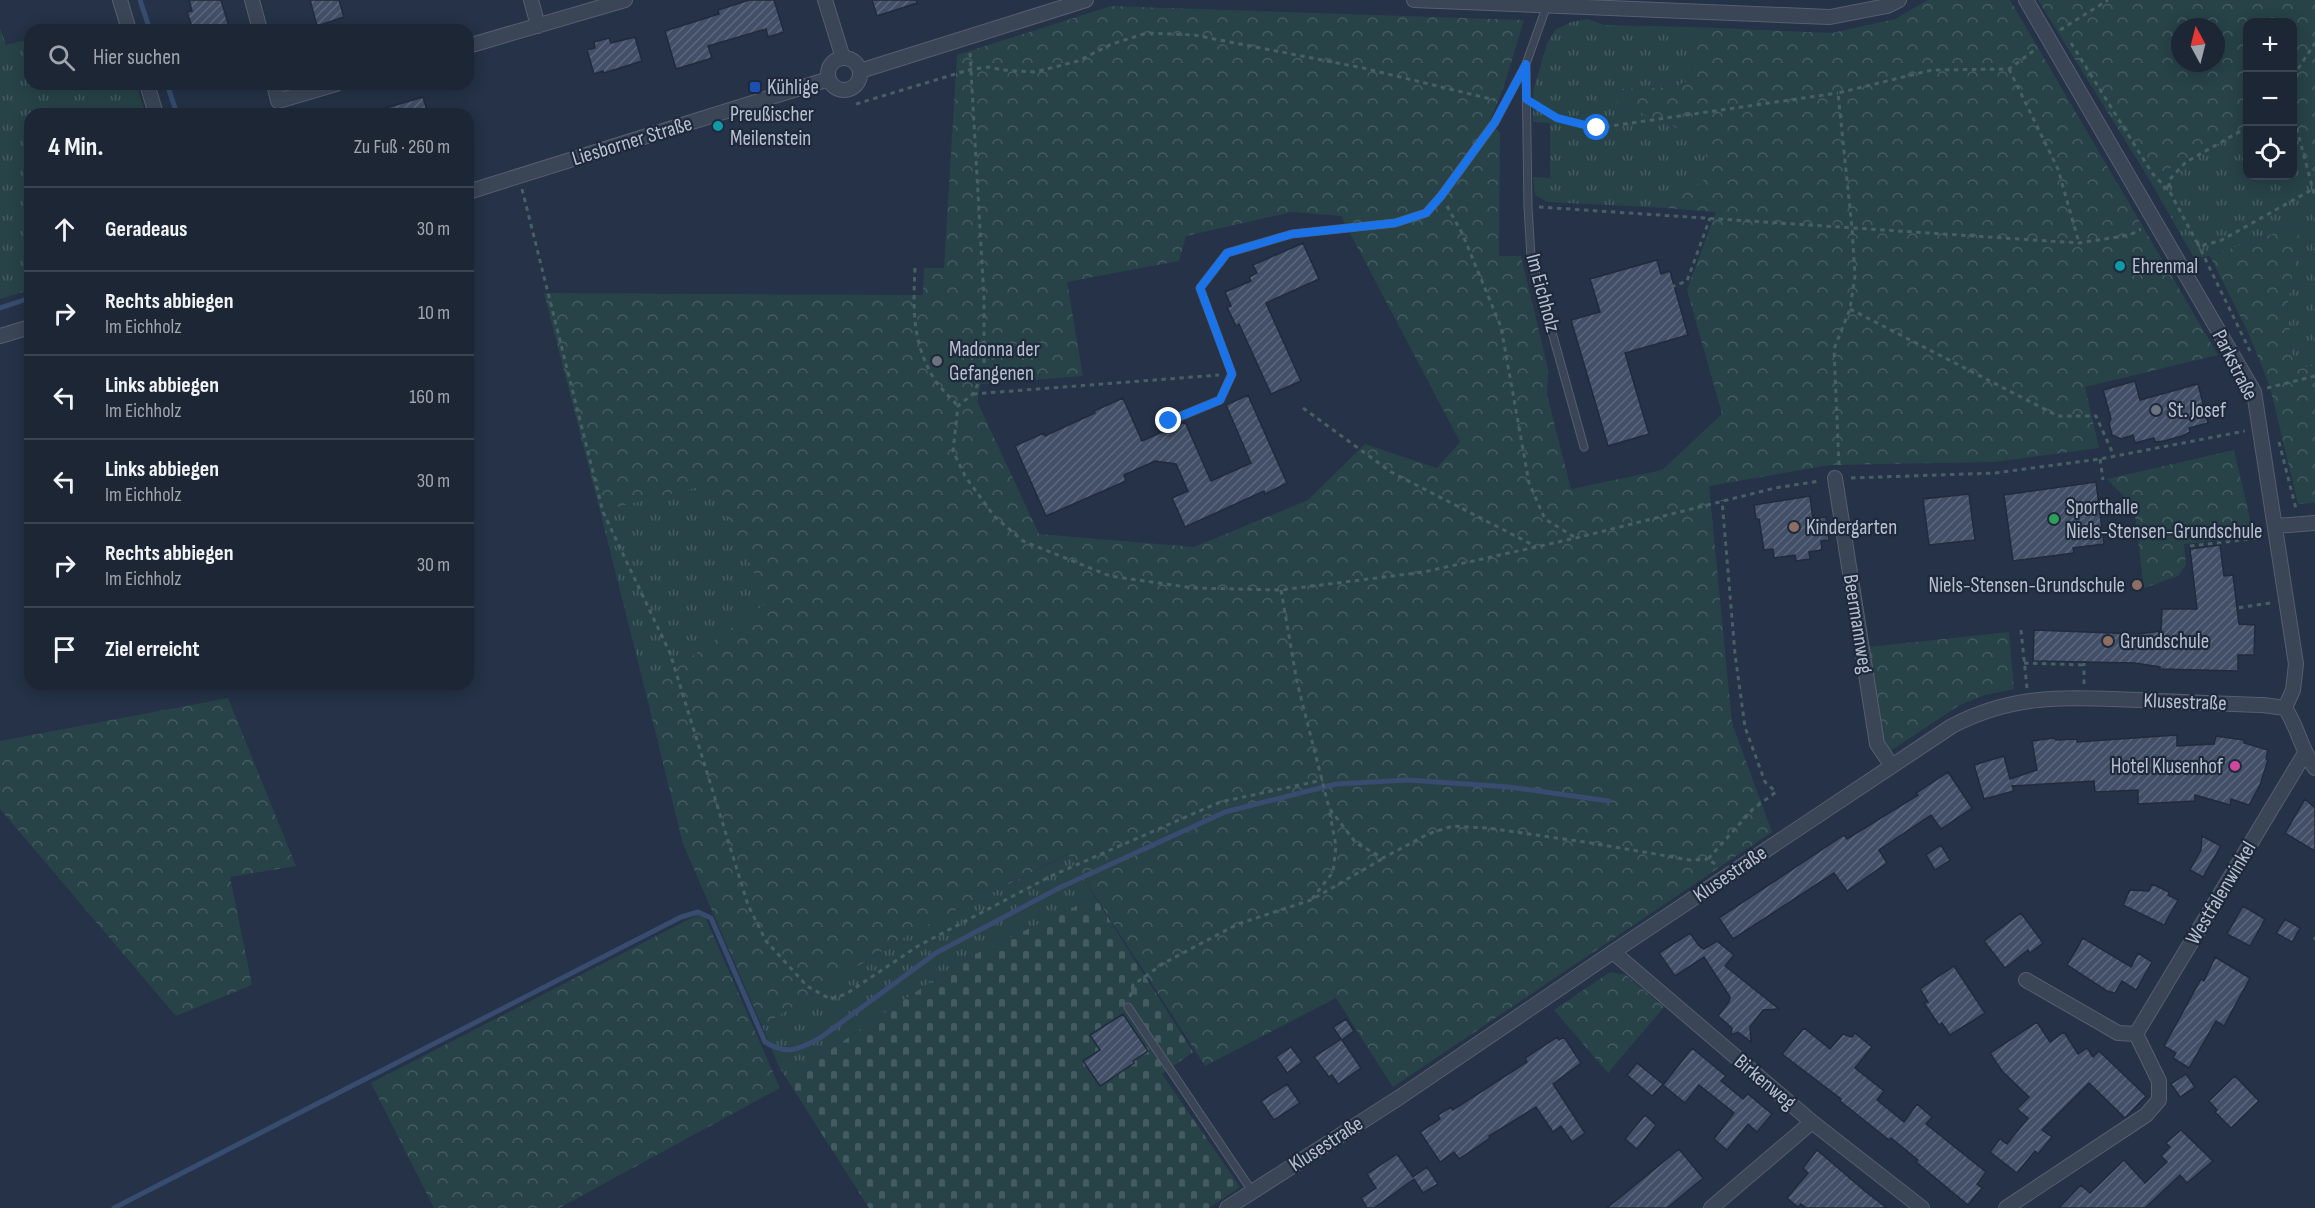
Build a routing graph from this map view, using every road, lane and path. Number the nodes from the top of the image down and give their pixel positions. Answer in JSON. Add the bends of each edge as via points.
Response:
{"nodes":[{"id":1,"x":120,"y":0,"type":"edge"},
{"id":2,"x":252,"y":0,"type":"edge"},
{"id":3,"x":531,"y":0,"type":"edge"},
{"id":4,"x":625,"y":0,"type":"edge"},
{"id":5,"x":825,"y":0,"type":"edge"},
{"id":6,"x":1086,"y":0,"type":"edge"},
{"id":7,"x":1414,"y":0,"type":"edge"},
{"id":8,"x":1899,"y":0,"type":"edge"},
{"id":9,"x":2026,"y":0,"type":"edge"},
{"id":10,"x":2108,"y":0,"type":"edge"},
{"id":11,"x":1547,"y":5,"type":"junction"},
{"id":12,"x":127,"y":24,"type":"edge"},
{"id":13,"x":258,"y":24,"type":"edge"},
{"id":14,"x":538,"y":26,"type":"junction"},
{"id":15,"x":2062,"y":28,"type":"junction"},
{"id":16,"x":969,"y":37,"type":"junction"},
{"id":17,"x":2049,"y":39,"type":"junction"},
{"id":18,"x":2315,"y":43,"type":"edge"},
{"id":19,"x":474,"y":44,"type":"edge"},
{"id":20,"x":843,"y":58,"type":"junction"},
{"id":21,"x":1526,"y":64,"type":"junction"},
{"id":22,"x":972,"y":69,"type":"junction"},
{"id":23,"x":2009,"y":69,"type":"junction"},
{"id":24,"x":860,"y":71,"type":"junction"},
{"id":25,"x":2297,"y":73,"type":"edge"},
{"id":26,"x":829,"y":79,"type":"junction"},
{"id":27,"x":149,"y":90,"type":"edge"},
{"id":28,"x":275,"y":90,"type":"edge"},
{"id":29,"x":316,"y":90,"type":"edge"},
{"id":30,"x":1838,"y":93,"type":"junction"},
{"id":31,"x":1526,"y":99,"type":"junction"},
{"id":32,"x":1507,"y":101,"type":"junction"},
{"id":33,"x":856,"y":104,"type":"dead end"},
{"id":34,"x":154,"y":108,"type":"edge"},
{"id":35,"x":2296,"y":126,"type":"edge"},
{"id":36,"x":2243,"y":129,"type":"edge"},
{"id":37,"x":519,"y":176,"type":"junction"},
{"id":38,"x":2313,"y":189,"type":"junction"},
{"id":39,"x":474,"y":190,"type":"edge"},
{"id":40,"x":2170,"y":192,"type":"junction"},
{"id":41,"x":1441,"y":196,"type":"junction"},
{"id":42,"x":2315,"y":197,"type":"edge"},
{"id":43,"x":1528,"y":207,"type":"junction"},
{"id":44,"x":1710,"y":218,"type":"junction"},
{"id":45,"x":2156,"y":222,"type":"junction"},
{"id":46,"x":1852,"y":228,"type":"junction"},
{"id":47,"x":2079,"y":243,"type":"junction"},
{"id":48,"x":915,"y":268,"type":"dead end"},
{"id":49,"x":1671,"y":287,"type":"dead end"},
{"id":50,"x":1850,"y":309,"type":"junction"},
{"id":51,"x":24,"y":329,"type":"edge"},
{"id":52,"x":0,"y":336,"type":"edge"},
{"id":53,"x":1232,"y":374,"type":"junction"},
{"id":54,"x":2315,"y":376,"type":"edge"},
{"id":55,"x":2254,"y":392,"type":"junction"},
{"id":56,"x":973,"y":394,"type":"junction"},
{"id":57,"x":958,"y":406,"type":"junction"},
{"id":58,"x":1303,"y":408,"type":"dead end"},
{"id":59,"x":1169,"y":421,"type":"dead end"},
{"id":60,"x":2261,"y":427,"type":"junction"},
{"id":61,"x":1584,"y":447,"type":"dead end"},
{"id":62,"x":2114,"y":456,"type":"junction"},
{"id":63,"x":2100,"y":459,"type":"junction"},
{"id":64,"x":1835,"y":478,"type":"junction"},
{"id":65,"x":2103,"y":480,"type":"dead end"},
{"id":66,"x":1722,"y":500,"type":"junction"},
{"id":67,"x":2315,"y":523,"type":"edge"},
{"id":68,"x":2276,"y":531,"type":"junction"},
{"id":69,"x":1576,"y":538,"type":"junction"},
{"id":70,"x":2190,"y":546,"type":"dead end"},
{"id":71,"x":1537,"y":547,"type":"junction"},
{"id":72,"x":1281,"y":590,"type":"junction"},
{"id":73,"x":2287,"y":601,"type":"junction"},
{"id":74,"x":2230,"y":609,"type":"dead end"},
{"id":75,"x":2021,"y":630,"type":"dead end"},
{"id":76,"x":2024,"y":663,"type":"junction"},
{"id":77,"x":2084,"y":665,"type":"dead end"},
{"id":78,"x":2028,"y":700,"type":"junction"},
{"id":79,"x":2285,"y":708,"type":"junction"},
{"id":80,"x":2306,"y":753,"type":"junction"},
{"id":81,"x":1892,"y":766,"type":"junction"},
{"id":82,"x":2315,"y":768,"type":"edge"},
{"id":83,"x":1323,"y":780,"type":"junction"},
{"id":84,"x":1329,"y":808,"type":"junction"},
{"id":85,"x":1383,"y":858,"type":"junction"},
{"id":86,"x":1708,"y":859,"type":"junction"},
{"id":87,"x":1729,"y":875,"type":"junction"},
{"id":88,"x":1311,"y":900,"type":"junction"},
{"id":89,"x":1612,"y":952,"type":"junction"},
{"id":90,"x":2026,"y":980,"type":"dead end"},
{"id":91,"x":1128,"y":1007,"type":"joint"},
{"id":92,"x":2136,"y":1034,"type":"junction"},
{"id":93,"x":1812,"y":1122,"type":"junction"},
{"id":94,"x":1252,"y":1191,"type":"junction"},
{"id":95,"x":1227,"y":1208,"type":"edge"},
{"id":96,"x":1711,"y":1208,"type":"edge"},
{"id":97,"x":1922,"y":1208,"type":"edge"},
{"id":98,"x":2006,"y":1208,"type":"edge"}],
"edges":[{"from":1,"to":12,"type":"street"},
{"from":2,"to":13,"type":"street"},
{"from":3,"to":14,"type":"street"},
{"from":4,"to":14,"type":"street"},
{"from":5,"to":20,"type":"street"},
{"from":6,"to":16,"type":"street"},
{"from":7,"to":11,"type":"street"},
{"from":8,"to":11,"type":"street","via":[[1830,17]]},
{"from":9,"to":17,"type":"street","name":"Parkstraße"},
{"from":10,"to":15,"type":"path"},
{"from":11,"to":21,"type":"lane","name":"Im Eichholz"},
{"from":14,"to":19,"type":"street"},
{"from":15,"to":17,"type":"path"},
{"from":15,"to":40,"type":"path","via":[[2152,173]]},
{"from":16,"to":22,"type":"path"},
{"from":16,"to":24,"type":"street"},
{"from":17,"to":23,"type":"path"},
{"from":17,"to":45,"type":"street","name":"Parkstraße"},
{"from":18,"to":25,"type":"path"},
{"from":20,"to":24,"type":"street","via":[[852,60]]},
{"from":20,"to":26,"type":"street","via":[[831,65]]},
{"from":21,"to":31,"type":"lane","name":"Im Eichholz"},
{"from":21,"to":32,"type":"lane","name":"Im Eichholz"},
{"from":22,"to":32,"type":"path","via":[[1035,72],[1078,61],[1147,33],[1194,35],[1363,68],[1487,100]]},
{"from":22,"to":33,"type":"path"},
{"from":22,"to":56,"type":"path","via":[[985,342],[984,372]]},
{"from":23,"to":30,"type":"path","via":[[1932,70]]},
{"from":23,"to":47,"type":"path","via":[[2058,169]]},
{"from":24,"to":26,"type":"street","via":[[856,85],[847,89],[834,86]]},
{"from":26,"to":37,"type":"street","name":"Liesborner Straße"},
{"from":27,"to":34,"type":"street"},
{"from":28,"to":29,"type":"street","via":[[278,101]]},
{"from":30,"to":31,"type":"path","via":[[1597,128],[1557,118]]},
{"from":30,"to":46,"type":"path"},
{"from":31,"to":43,"type":"lane","name":"Im Eichholz"},
{"from":32,"to":41,"type":"lane","name":"Im Eichholz"},
{"from":35,"to":38,"type":"path"},
{"from":36,"to":40,"type":"path","via":[[2186,162],[2169,180]]},
{"from":37,"to":39,"type":"street","name":"Liesborner Straße"},
{"from":37,"to":83,"type":"path","via":[[603,512],[670,653],[748,905],[766,941],[807,986],[830,999],[846,994],[918,946],[1051,876],[1220,801]]},
{"from":38,"to":40,"type":"path","via":[[2220,241],[2203,245],[2196,241]]},
{"from":38,"to":42,"type":"path"},
{"from":41,"to":53,"type":"lane","name":"Im Eichholz","via":[[1426,213],[1395,223],[1292,234],[1227,253],[1200,288]]},
{"from":41,"to":69,"type":"path","via":[[1462,233],[1501,327],[1528,483],[1545,519]]},
{"from":43,"to":44,"type":"path"},
{"from":43,"to":61,"type":"lane","name":"Im Eichholz","via":[[1531,257]]},
{"from":44,"to":46,"type":"path"},
{"from":44,"to":49,"type":"path","via":[[1687,281]]},
{"from":45,"to":47,"type":"path","via":[[2130,236]]},
{"from":45,"to":55,"type":"street","name":"Parkstraße"},
{"from":46,"to":47,"type":"path"},
{"from":46,"to":50,"type":"path","via":[[1855,276]]},
{"from":48,"to":57,"type":"path","via":[[918,347],[937,383]]},
{"from":50,"to":62,"type":"path","via":[[2058,416],[2096,416]]},
{"from":50,"to":64,"type":"path","via":[[1834,349],[1840,461]]},
{"from":51,"to":52,"type":"street"},
{"from":53,"to":56,"type":"path"},
{"from":53,"to":59,"type":"lane","via":[[1220,400]]},
{"from":54,"to":55,"type":"path"},
{"from":55,"to":60,"type":"street","name":"Parkstraße"},
{"from":56,"to":57,"type":"path"},
{"from":57,"to":72,"type":"path","via":[[953,451],[965,476],[994,516],[1023,542],[1110,576],[1193,588]]},
{"from":58,"to":71,"type":"path","via":[[1391,472]]},
{"from":60,"to":62,"type":"path"},
{"from":60,"to":68,"type":"street","name":"Parkstraße"},
{"from":62,"to":63,"type":"path"},
{"from":63,"to":64,"type":"path","via":[[1995,473]]},
{"from":63,"to":65,"type":"path"},
{"from":64,"to":66,"type":"path"},
{"from":64,"to":81,"type":"street","name":"Beermannweg","via":[[1877,744]]},
{"from":66,"to":69,"type":"path"},
{"from":66,"to":86,"type":"path","via":[[1745,727],[1765,782],[1776,792],[1753,809]]},
{"from":67,"to":68,"type":"street"},
{"from":68,"to":70,"type":"path"},
{"from":68,"to":73,"type":"street","name":"Parkstraße"},
{"from":69,"to":71,"type":"path"},
{"from":71,"to":72,"type":"path","via":[[1424,572]]},
{"from":72,"to":83,"type":"path","via":[[1297,682]]},
{"from":73,"to":74,"type":"path"},
{"from":73,"to":79,"type":"street","name":"Parkstraße","via":[[2296,664],[2294,690]]},
{"from":75,"to":76,"type":"path"},
{"from":76,"to":77,"type":"path"},
{"from":76,"to":78,"type":"path"},
{"from":78,"to":79,"type":"street","name":"Klusestraße","via":[[2077,698]]},
{"from":78,"to":81,"type":"street","name":"Klusestraße","via":[[1970,717]]},
{"from":79,"to":80,"type":"street"},
{"from":80,"to":82,"type":"street"},
{"from":80,"to":92,"type":"street","name":"Westfalenwinkel"},
{"from":81,"to":87,"type":"street","name":"Klusestraße"},
{"from":83,"to":84,"type":"path"},
{"from":84,"to":85,"type":"path","via":[[1356,843]]},
{"from":84,"to":88,"type":"path","via":[[1336,846],[1333,872]]},
{"from":85,"to":86,"type":"path","via":[[1428,834],[1453,826],[1690,860]]},
{"from":85,"to":88,"type":"path"},
{"from":86,"to":87,"type":"path"},
{"from":87,"to":89,"type":"street","name":"Klusestraße"},
{"from":88,"to":91,"type":"path","via":[[1238,924],[1164,963],[1132,985]]},
{"from":89,"to":93,"type":"street","name":"Birkenweg"},
{"from":89,"to":94,"type":"street","name":"Klusestraße","via":[[1400,1097]]},
{"from":90,"to":92,"type":"street","via":[[2118,1033]]},
{"from":91,"to":94,"type":"lane"},
{"from":92,"to":98,"type":"street","via":[[2159,1081],[2159,1100],[2146,1115]]},
{"from":93,"to":96,"type":"street"},
{"from":93,"to":97,"type":"street","name":"Birkenweg"},
{"from":94,"to":95,"type":"street","name":"Klusestraße"}]}
